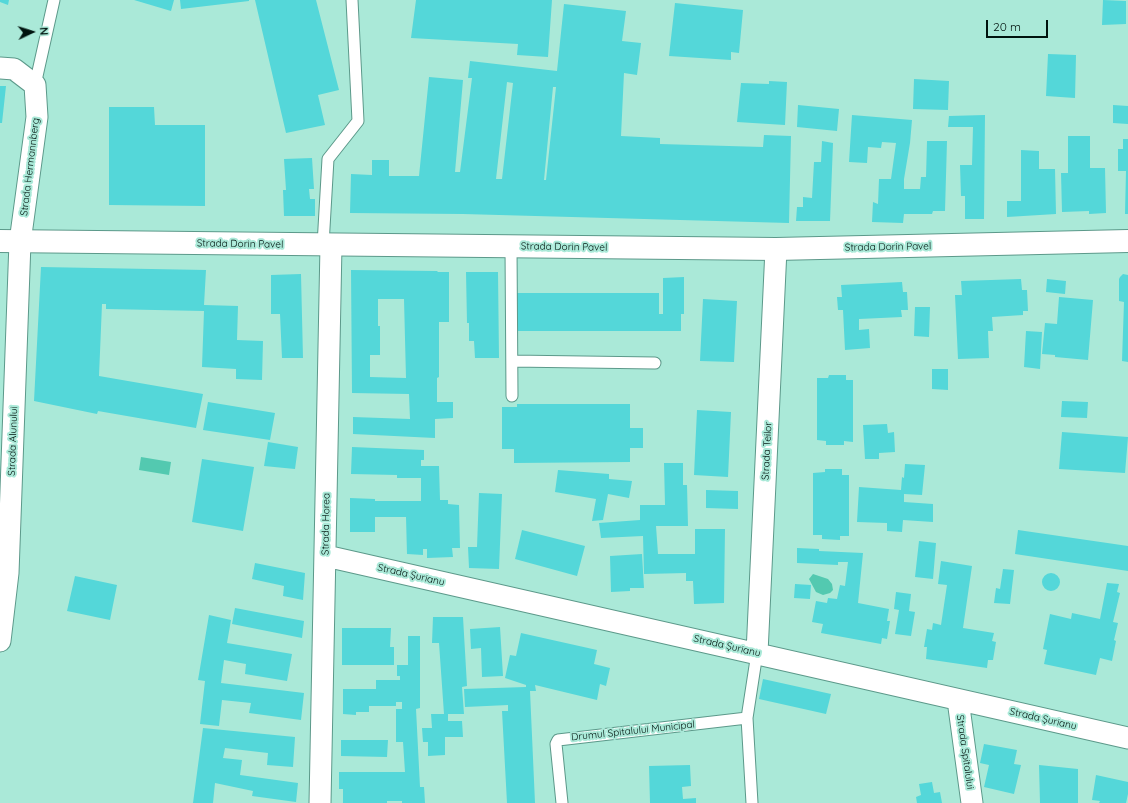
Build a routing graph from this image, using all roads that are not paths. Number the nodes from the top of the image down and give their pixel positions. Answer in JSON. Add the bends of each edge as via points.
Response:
{"nodes":[{"id":1,"x":54,"y":0,"type":"edge"},
{"id":2,"x":352,"y":0,"type":"edge"},
{"id":3,"x":0,"y":68,"type":"edge"},
{"id":4,"x":35,"y":85,"type":"junction"},
{"id":5,"x":1128,"y":241,"type":"edge"},
{"id":6,"x":10,"y":242,"type":"edge"},
{"id":7,"x":327,"y":245,"type":"junction"},
{"id":8,"x":511,"y":247,"type":"junction"},
{"id":9,"x":776,"y":250,"type":"junction"},
{"id":10,"x":512,"y":361,"type":"junction"},
{"id":11,"x":655,"y":363,"type":"dead end"},
{"id":12,"x":512,"y":396,"type":"dead end"},
{"id":13,"x":326,"y":556,"type":"junction"},
{"id":14,"x":4,"y":572,"type":"edge"},
{"id":15,"x":0,"y":641,"type":"edge"},
{"id":16,"x":757,"y":653,"type":"junction"},
{"id":17,"x":958,"y":700,"type":"junction"},
{"id":18,"x":747,"y":718,"type":"junction"},
{"id":19,"x":1128,"y":738,"type":"edge"},
{"id":20,"x":751,"y":802,"type":"edge"},
{"id":21,"x":320,"y":803,"type":"edge"},
{"id":22,"x":562,"y":803,"type":"edge"},
{"id":23,"x":972,"y":803,"type":"edge"}],
"edges":[{"from":1,"to":4,"type":"lane"},
{"from":2,"to":7,"type":"lane","via":[[358,121],[328,159]]},
{"from":3,"to":4,"type":"street","via":[[14,70]]},
{"from":4,"to":6,"type":"street","name":"Strada Hermannberg","via":[[37,117]]},
{"from":5,"to":9,"type":"main road","name":"Strada Dorin Pavel"},
{"from":6,"to":7,"type":"main road","name":"Strada Dorin Pavel"},
{"from":6,"to":14,"type":"street","name":"Strada Alunului"},
{"from":7,"to":8,"type":"main road","name":"Strada Dorin Pavel"},
{"from":7,"to":13,"type":"street","name":"Strada Horea"},
{"from":8,"to":9,"type":"main road","name":"Strada Dorin Pavel"},
{"from":8,"to":10,"type":"lane"},
{"from":9,"to":16,"type":"street","name":"Strada Teilor"},
{"from":10,"to":11,"type":"lane"},
{"from":10,"to":12,"type":"lane"},
{"from":13,"to":16,"type":"street","name":"Strada Șurianu"},
{"from":13,"to":21,"type":"street","name":"Strada Horea"},
{"from":14,"to":15,"type":"street","name":"Strada Alunului"},
{"from":16,"to":17,"type":"street","name":"Strada Șurianu"},
{"from":16,"to":18,"type":"lane"},
{"from":17,"to":19,"type":"street","name":"Strada Șurianu"},
{"from":17,"to":23,"type":"street","name":"Strada Spitalului"},
{"from":18,"to":20,"type":"lane"},
{"from":18,"to":22,"type":"lane","name":"Drumul Spitalului Municipal","via":[[558,740],[556,744]]}]}
